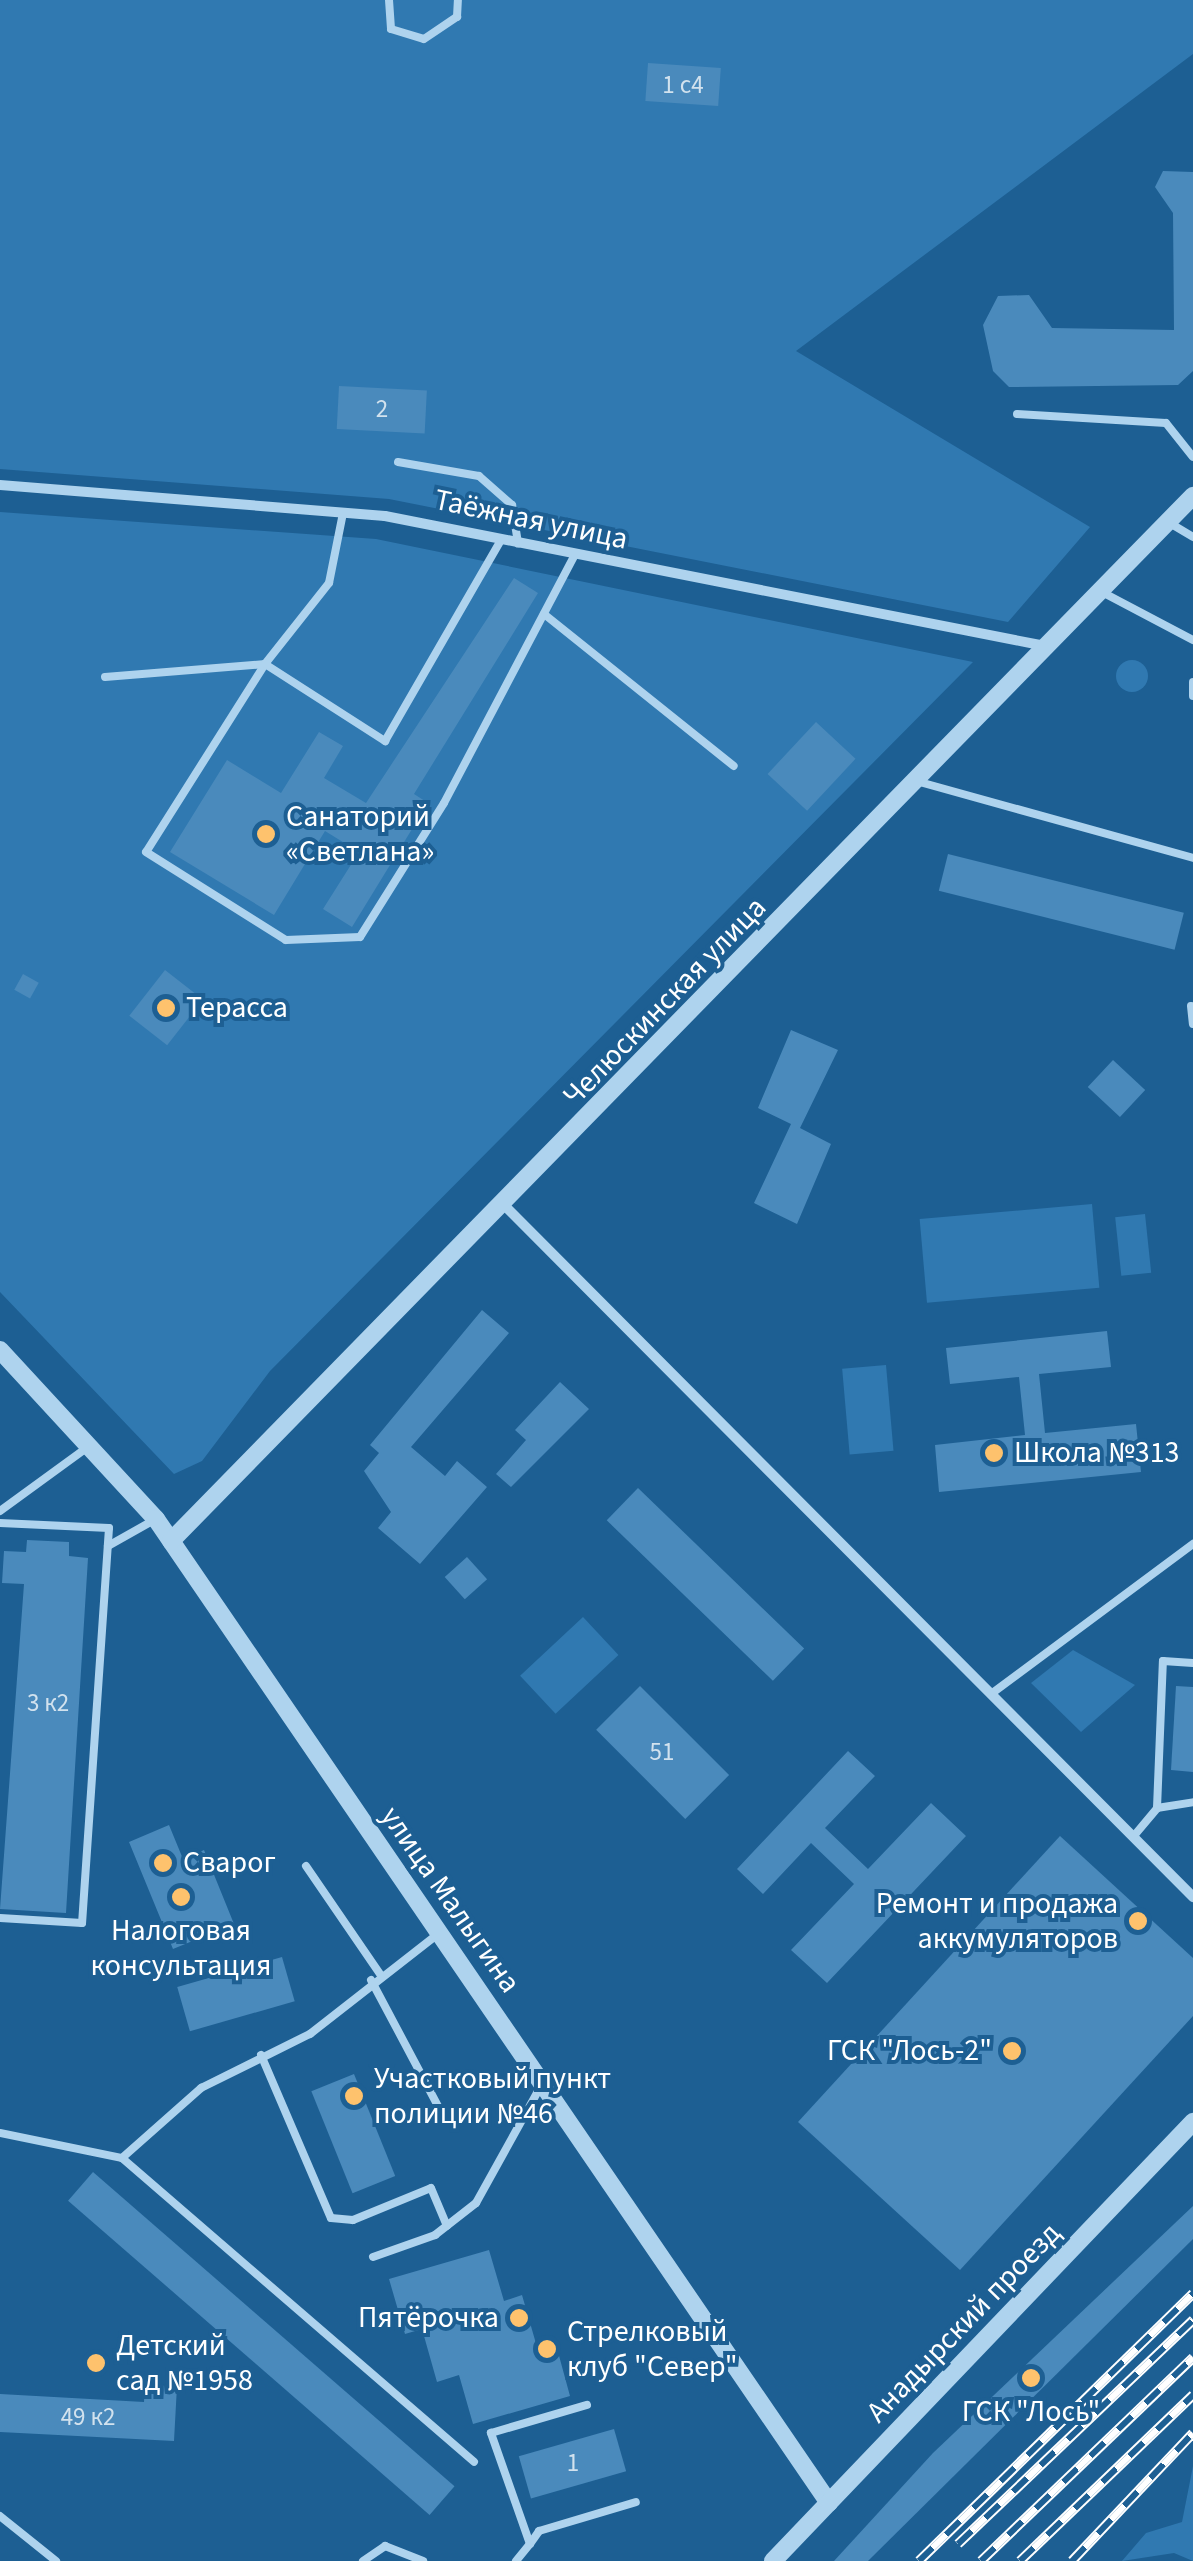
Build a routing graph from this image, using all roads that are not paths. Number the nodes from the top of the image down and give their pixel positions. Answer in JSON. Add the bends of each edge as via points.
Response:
{"nodes":[{"id":1,"x":389,"y":0,"type":"edge"},
{"id":2,"x":458,"y":0,"type":"edge"},
{"id":3,"x":1017,"y":414,"type":"dead end"},
{"id":4,"x":1193,"y":457,"type":"edge"},
{"id":5,"x":398,"y":462,"type":"dead end"},
{"id":6,"x":0,"y":486,"type":"edge"},
{"id":7,"x":1193,"y":496,"type":"edge"},
{"id":8,"x":343,"y":513,"type":"junction"},
{"id":9,"x":1168,"y":522,"type":"junction"},
{"id":10,"x":1193,"y":537,"type":"edge"},
{"id":11,"x":501,"y":540,"type":"junction"},
{"id":12,"x":518,"y":544,"type":"junction"},
{"id":13,"x":574,"y":556,"type":"junction"},
{"id":14,"x":1100,"y":591,"type":"junction"},
{"id":15,"x":544,"y":614,"type":"junction"},
{"id":16,"x":1193,"y":640,"type":"edge"},
{"id":17,"x":1046,"y":646,"type":"junction"},
{"id":18,"x":265,"y":664,"type":"junction"},
{"id":19,"x":105,"y":677,"type":"dead end"},
{"id":20,"x":1193,"y":682,"type":"edge"},
{"id":21,"x":1193,"y":696,"type":"edge"},
{"id":22,"x":734,"y":766,"type":"dead end"},
{"id":23,"x":916,"y":781,"type":"junction"},
{"id":24,"x":1193,"y":858,"type":"edge"},
{"id":25,"x":1191,"y":1006,"type":"edge"},
{"id":26,"x":1193,"y":1024,"type":"edge"},
{"id":27,"x":506,"y":1207,"type":"junction"},
{"id":28,"x":0,"y":1350,"type":"edge"},
{"id":29,"x":93,"y":1444,"type":"junction"},
{"id":30,"x":0,"y":1512,"type":"edge"},
{"id":31,"x":156,"y":1519,"type":"junction"},
{"id":32,"x":0,"y":1522,"type":"edge"},
{"id":33,"x":171,"y":1540,"type":"junction"},
{"id":34,"x":1193,"y":1544,"type":"edge"},
{"id":35,"x":108,"y":1546,"type":"junction"},
{"id":36,"x":1193,"y":1663,"type":"edge"},
{"id":37,"x":991,"y":1694,"type":"junction"},
{"id":38,"x":1193,"y":1802,"type":"edge"},
{"id":39,"x":1158,"y":1808,"type":"junction"},
{"id":40,"x":1133,"y":1836,"type":"junction"},
{"id":41,"x":306,"y":1866,"type":"dead end"},
{"id":42,"x":1193,"y":1897,"type":"edge"},
{"id":43,"x":0,"y":1918,"type":"edge"},
{"id":44,"x":438,"y":1933,"type":"junction"},
{"id":45,"x":380,"y":1974,"type":"junction"},
{"id":46,"x":372,"y":1980,"type":"junction"},
{"id":47,"x":261,"y":2055,"type":"junction"},
{"id":48,"x":543,"y":2082,"type":"junction"},
{"id":49,"x":438,"y":2106,"type":"dead end"},
{"id":50,"x":1193,"y":2122,"type":"edge"},
{"id":51,"x":0,"y":2133,"type":"edge"},
{"id":52,"x":122,"y":2158,"type":"junction"},
{"id":53,"x":447,"y":2226,"type":"junction"},
{"id":54,"x":372,"y":2257,"type":"dead end"},
{"id":55,"x":587,"y":2405,"type":"dead end"},
{"id":56,"x":474,"y":2462,"type":"dead end"},
{"id":57,"x":636,"y":2502,"type":"dead end"},
{"id":58,"x":829,"y":2503,"type":"junction"},
{"id":59,"x":0,"y":2516,"type":"edge"},
{"id":60,"x":530,"y":2544,"type":"junction"},
{"id":61,"x":53,"y":2560,"type":"edge"},
{"id":62,"x":364,"y":2561,"type":"edge"},
{"id":63,"x":424,"y":2561,"type":"edge"},
{"id":64,"x":516,"y":2561,"type":"edge"},
{"id":65,"x":773,"y":2561,"type":"edge"}],
"edges":[{"from":1,"to":2,"type":"lane","via":[[391,28],[424,39],[457,17]]},
{"from":3,"to":4,"type":"lane","via":[[1166,423]]},
{"from":5,"to":12,"type":"lane","via":[[479,476],[512,505]]},
{"from":6,"to":8,"type":"street","name":"Таёжная улица"},
{"from":7,"to":9,"type":"street","name":"Челюскинская улица"},
{"from":8,"to":11,"type":"street","name":"Таёжная улица"},
{"from":8,"to":18,"type":"lane","via":[[329,583]]},
{"from":9,"to":10,"type":"lane"},
{"from":9,"to":14,"type":"street","name":"Челюскинская улица"},
{"from":11,"to":12,"type":"street","name":"Таёжная улица"},
{"from":11,"to":18,"type":"lane","via":[[386,740]]},
{"from":12,"to":13,"type":"street","name":"Таёжная улица"},
{"from":13,"to":15,"type":"lane"},
{"from":13,"to":17,"type":"street","name":"Таёжная улица"},
{"from":14,"to":16,"type":"lane"},
{"from":14,"to":17,"type":"street","name":"Челюскинская улица"},
{"from":15,"to":18,"type":"lane","via":[[360,938],[286,940],[146,852]]},
{"from":15,"to":22,"type":"lane"},
{"from":17,"to":23,"type":"street","name":"Челюскинская улица"},
{"from":18,"to":19,"type":"lane"},
{"from":20,"to":21,"type":"lane"},
{"from":23,"to":24,"type":"lane"},
{"from":23,"to":27,"type":"street","name":"Челюскинская улица"},
{"from":25,"to":26,"type":"lane"},
{"from":27,"to":33,"type":"street","name":"Челюскинская улица"},
{"from":27,"to":37,"type":"street"},
{"from":28,"to":29,"type":"street","name":"улица Малыгина"},
{"from":29,"to":30,"type":"lane"},
{"from":29,"to":31,"type":"street","name":"улица Малыгина"},
{"from":31,"to":33,"type":"street","name":"улица Малыгина"},
{"from":31,"to":35,"type":"lane"},
{"from":32,"to":35,"type":"lane","via":[[108,1528]]},
{"from":33,"to":44,"type":"street","name":"улица Малыгина"},
{"from":34,"to":37,"type":"lane"},
{"from":35,"to":43,"type":"lane","via":[[82,1923]]},
{"from":36,"to":39,"type":"lane","via":[[1163,1661]]},
{"from":37,"to":40,"type":"street"},
{"from":38,"to":39,"type":"lane"},
{"from":39,"to":40,"type":"lane"},
{"from":40,"to":42,"type":"street"},
{"from":41,"to":45,"type":"lane"},
{"from":44,"to":45,"type":"lane"},
{"from":44,"to":48,"type":"street","name":"улица Малыгина"},
{"from":45,"to":46,"type":"lane"},
{"from":46,"to":47,"type":"lane","via":[[310,2034]]},
{"from":46,"to":49,"type":"lane"},
{"from":47,"to":52,"type":"lane","via":[[201,2088]]},
{"from":47,"to":53,"type":"lane","via":[[331,2218],[353,2220],[431,2188]]},
{"from":48,"to":53,"type":"lane","via":[[518,2117],[502,2165]]},
{"from":48,"to":58,"type":"street","name":"улица Малыгина"},
{"from":50,"to":58,"type":"street","name":"Анадырский проезд"},
{"from":51,"to":52,"type":"lane"},
{"from":52,"to":56,"type":"lane"},
{"from":53,"to":54,"type":"lane"},
{"from":55,"to":60,"type":"lane","via":[[491,2432]]},
{"from":57,"to":60,"type":"lane","via":[[539,2531]]},
{"from":58,"to":65,"type":"street","name":"Анадырский проезд"},
{"from":59,"to":61,"type":"lane"},
{"from":60,"to":64,"type":"lane"},
{"from":62,"to":63,"type":"lane","via":[[385,2546]]}]}
